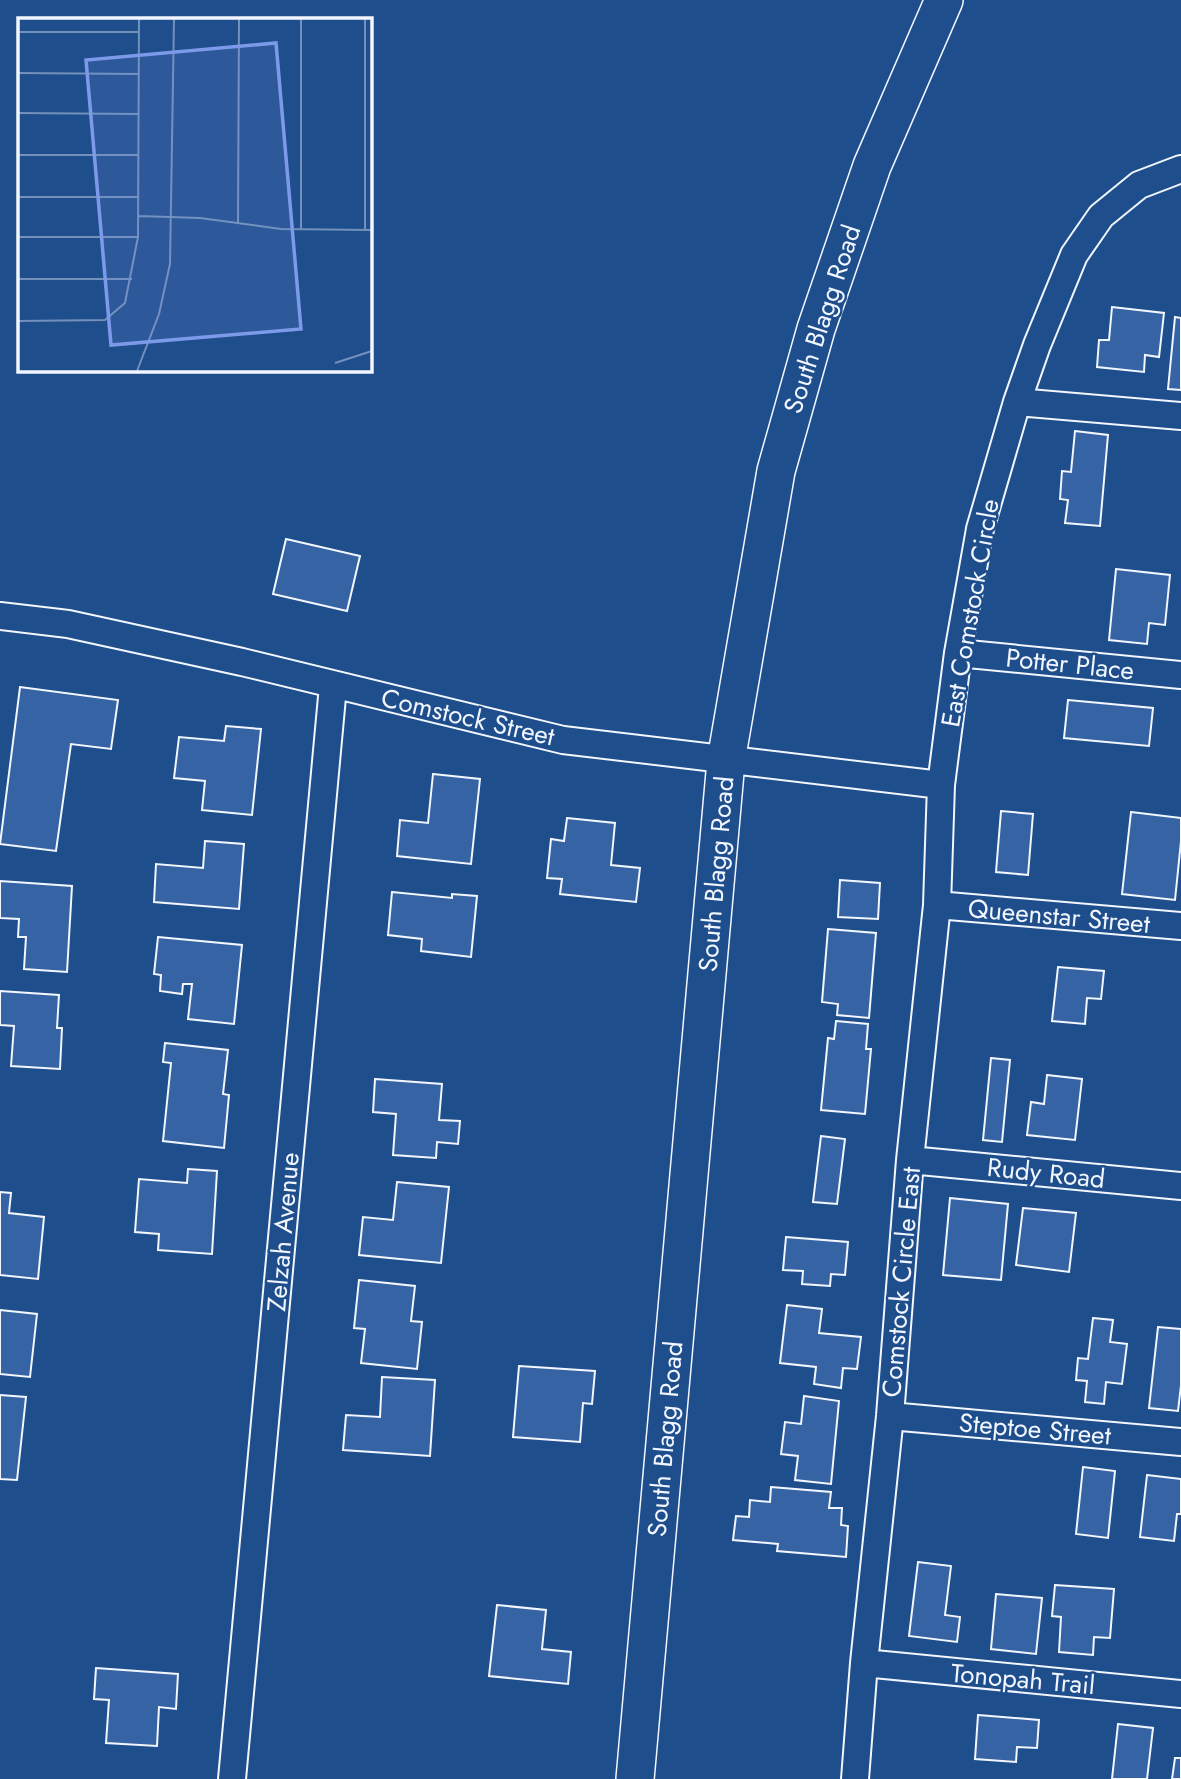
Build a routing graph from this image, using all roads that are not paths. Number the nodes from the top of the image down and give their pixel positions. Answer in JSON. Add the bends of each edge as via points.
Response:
{"nodes":[{"id":1,"x":944,"y":0,"type":"edge"},
{"id":2,"x":1181,"y":169,"type":"edge"},
{"id":3,"x":1017,"y":402,"type":"junction"},
{"id":4,"x":1181,"y":416,"type":"edge"},
{"id":5,"x":0,"y":616,"type":"edge"},
{"id":6,"x":958,"y":653,"type":"junction"},
{"id":7,"x":1181,"y":675,"type":"edge"},
{"id":8,"x":333,"y":686,"type":"junction"},
{"id":9,"x":726,"y":761,"type":"junction"},
{"id":10,"x":941,"y":785,"type":"junction"},
{"id":11,"x":937,"y":905,"type":"junction"},
{"id":12,"x":1181,"y":926,"type":"edge"},
{"id":13,"x":910,"y":1160,"type":"junction"},
{"id":14,"x":1181,"y":1186,"type":"edge"},
{"id":15,"x":890,"y":1416,"type":"junction"},
{"id":16,"x":1181,"y":1442,"type":"edge"},
{"id":17,"x":864,"y":1663,"type":"junction"},
{"id":18,"x":1181,"y":1694,"type":"edge"},
{"id":19,"x":233,"y":1779,"type":"edge"},
{"id":20,"x":635,"y":1779,"type":"edge"},
{"id":21,"x":855,"y":1779,"type":"edge"}],
"edges":[{"from":1,"to":9,"type":"main road","name":"South Blagg Road","via":[[872,166],[816,329],[776,471]]},
{"from":2,"to":3,"type":"street","name":"East Comstock Circle","via":[[1139,185],[1101,216],[1074,255]]},
{"from":3,"to":4,"type":"street"},
{"from":3,"to":6,"type":"street","name":"East Comstock Circle","via":[[980,529]]},
{"from":5,"to":8,"type":"street","name":"Comstock Street","via":[[68,624]]},
{"from":6,"to":7,"type":"street","name":"Potter Place"},
{"from":6,"to":10,"type":"street","name":"East Comstock Circle"},
{"from":8,"to":9,"type":"street","name":"Comstock Street","via":[[563,740]]},
{"from":8,"to":19,"type":"street","name":"Zelzah Avenue"},
{"from":9,"to":10,"type":"street","name":"Comstock Street"},
{"from":9,"to":20,"type":"main road","name":"South Blagg Road"},
{"from":10,"to":11,"type":"street","name":"Comstock Circle East"},
{"from":11,"to":12,"type":"street","name":"Queenstar Street"},
{"from":11,"to":13,"type":"street","name":"Comstock Circle East"},
{"from":13,"to":14,"type":"street","name":"Rudy Road"},
{"from":13,"to":15,"type":"street","name":"Comstock Circle East"},
{"from":15,"to":16,"type":"street","name":"Steptoe Street"},
{"from":15,"to":17,"type":"street","name":"Comstock Circle East"},
{"from":17,"to":18,"type":"street","name":"Tonopah Trail"},
{"from":17,"to":21,"type":"street","name":"Comstock Circle East"}]}
